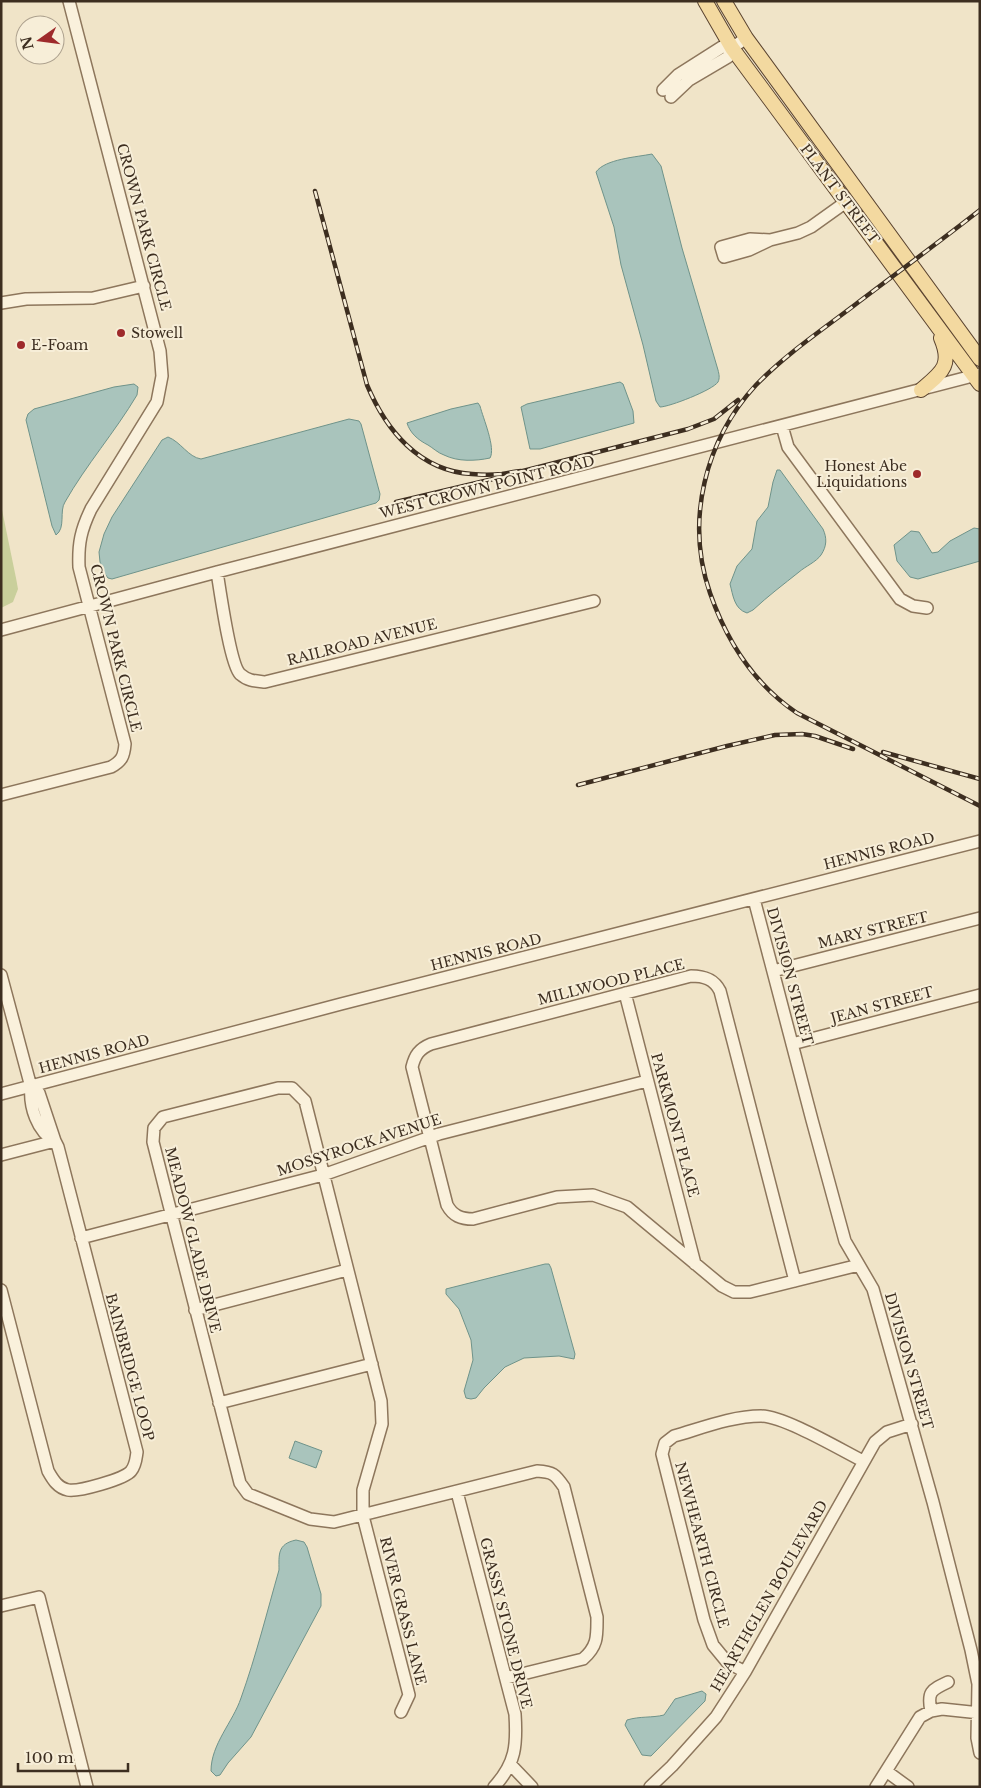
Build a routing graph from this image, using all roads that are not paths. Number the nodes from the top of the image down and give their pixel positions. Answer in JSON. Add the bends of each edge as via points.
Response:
{"nodes":[{"id":1,"x":69,"y":1,"type":"edge"},
{"id":2,"x":705,"y":1,"type":"edge"},
{"id":3,"x":724,"y":1,"type":"edge"},
{"id":4,"x":746,"y":38,"type":"junction"},
{"id":5,"x":732,"y":48,"type":"junction"},
{"id":6,"x":667,"y":93,"type":"dead end"},
{"id":7,"x":825,"y":174,"type":"junction"},
{"id":8,"x":850,"y":181,"type":"junction"},
{"id":9,"x":846,"y":202,"type":"junction"},
{"id":10,"x":870,"y":208,"type":"junction"},
{"id":11,"x":770,"y":240,"type":"junction"},
{"id":12,"x":144,"y":286,"type":"junction"},
{"id":13,"x":1,"y":303,"type":"edge"},
{"id":14,"x":933,"y":319,"type":"junction"},
{"id":15,"x":980,"y":359,"type":"edge"},
{"id":16,"x":978,"y":378,"type":"edge"},
{"id":17,"x":921,"y":390,"type":"junction"},
{"id":18,"x":782,"y":426,"type":"junction"},
{"id":19,"x":217,"y":572,"type":"junction"},
{"id":20,"x":594,"y":601,"type":"dead end"},
{"id":21,"x":88,"y":607,"type":"junction"},
{"id":22,"x":927,"y":608,"type":"dead end"},
{"id":23,"x":1,"y":630,"type":"edge"},
{"id":24,"x":1,"y":795,"type":"edge"},
{"id":25,"x":980,"y":841,"type":"edge"},
{"id":26,"x":754,"y":898,"type":"junction"},
{"id":27,"x":980,"y":918,"type":"edge"},
{"id":28,"x":773,"y":971,"type":"junction"},
{"id":29,"x":1,"y":974,"type":"edge"},
{"id":30,"x":625,"y":993,"type":"junction"},
{"id":31,"x":980,"y":995,"type":"edge"},
{"id":32,"x":792,"y":1044,"type":"junction"},
{"id":33,"x":647,"y":1081,"type":"junction"},
{"id":34,"x":31,"y":1087,"type":"junction"},
{"id":35,"x":1,"y":1094,"type":"edge"},
{"id":36,"x":429,"y":1137,"type":"junction"},
{"id":37,"x":55,"y":1141,"type":"junction"},
{"id":38,"x":1,"y":1155,"type":"edge"},
{"id":39,"x":323,"y":1175,"type":"junction"},
{"id":40,"x":171,"y":1214,"type":"junction"},
{"id":41,"x":81,"y":1238,"type":"junction"},
{"id":42,"x":695,"y":1264,"type":"junction"},
{"id":43,"x":859,"y":1265,"type":"junction"},
{"id":44,"x":347,"y":1270,"type":"junction"},
{"id":45,"x":795,"y":1281,"type":"junction"},
{"id":46,"x":1,"y":1290,"type":"edge"},
{"id":47,"x":195,"y":1310,"type":"junction"},
{"id":48,"x":372,"y":1364,"type":"junction"},
{"id":49,"x":220,"y":1402,"type":"junction"},
{"id":50,"x":912,"y":1424,"type":"junction"},
{"id":51,"x":863,"y":1461,"type":"junction"},
{"id":52,"x":457,"y":1492,"type":"junction"},
{"id":53,"x":363,"y":1516,"type":"junction"},
{"id":54,"x":1,"y":1606,"type":"edge"},
{"id":55,"x":745,"y":1672,"type":"junction"},
{"id":56,"x":506,"y":1678,"type":"junction"},
{"id":57,"x":948,"y":1682,"type":"dead end"},
{"id":58,"x":931,"y":1711,"type":"junction"},
{"id":59,"x":402,"y":1712,"type":"dead end"},
{"id":60,"x":978,"y":1713,"type":"edge"},
{"id":61,"x":980,"y":1753,"type":"edge"},
{"id":62,"x":511,"y":1764,"type":"junction"},
{"id":63,"x":886,"y":1771,"type":"junction"},
{"id":64,"x":87,"y":1787,"type":"edge"},
{"id":65,"x":494,"y":1787,"type":"edge"},
{"id":66,"x":532,"y":1787,"type":"edge"},
{"id":67,"x":650,"y":1787,"type":"edge"},
{"id":68,"x":876,"y":1787,"type":"edge"},
{"id":69,"x":908,"y":1787,"type":"edge"}],
"edges":[{"from":1,"to":12,"type":"street","name":"CROWN PARK CIRCLE"},
{"from":2,"to":5,"type":"main road","name":"PLANT STREET"},
{"from":3,"to":4,"type":"main road","name":"PLANT STREET"},
{"from":4,"to":5,"type":"street"},
{"from":4,"to":8,"type":"main road","name":"PLANT STREET"},
{"from":5,"to":6,"type":"street","via":[[722,47],[678,75]]},
{"from":5,"to":7,"type":"main road","name":"PLANT STREET"},
{"from":7,"to":8,"type":"main road","via":[[834,180]]},
{"from":7,"to":9,"type":"main road","name":"PLANT STREET"},
{"from":8,"to":10,"type":"main road","name":"PLANT STREET"},
{"from":9,"to":10,"type":"main road","via":[[856,200]]},
{"from":9,"to":11,"type":"street","via":[[811,227]]},
{"from":9,"to":14,"type":"main road","name":"PLANT STREET"},
{"from":10,"to":15,"type":"main road","name":"PLANT STREET"},
{"from":11,"to":11,"type":"street","via":[[749,250],[722,252],[750,239]]},
{"from":12,"to":13,"type":"street","via":[[93,298]]},
{"from":12,"to":21,"type":"street","name":"CROWN PARK CIRCLE","via":[[160,351],[162,376],[157,402],[83,526],[78,545],[79,567]]},
{"from":14,"to":16,"type":"main road","name":"PLANT STREET"},
{"from":14,"to":17,"type":"main road","via":[[946,349],[946,362],[940,374]]},
{"from":16,"to":17,"type":"street","name":"WEST CROWN POINT ROAD"},
{"from":17,"to":18,"type":"street","name":"WEST CROWN POINT ROAD"},
{"from":18,"to":19,"type":"street","name":"WEST CROWN POINT ROAD"},
{"from":18,"to":22,"type":"street","via":[[788,447],[900,599],[912,606]]},
{"from":19,"to":20,"type":"street","name":"RAILROAD AVENUE","via":[[233,658],[238,672],[250,681],[265,682]]},
{"from":19,"to":21,"type":"street","name":"WEST CROWN POINT ROAD"},
{"from":21,"to":23,"type":"street","name":"WEST CROWN POINT ROAD"},
{"from":21,"to":24,"type":"street","name":"CROWN PARK CIRCLE","via":[[125,744],[124,755],[111,767]]},
{"from":25,"to":26,"type":"street","name":"HENNIS ROAD"},
{"from":26,"to":28,"type":"street","name":"DIVISION STREET"},
{"from":26,"to":34,"type":"street","name":"HENNIS ROAD"},
{"from":27,"to":28,"type":"street","name":"MARY STREET"},
{"from":28,"to":32,"type":"street","name":"DIVISION STREET"},
{"from":29,"to":34,"type":"street"},
{"from":30,"to":33,"type":"street","name":"PARKMONT PLACE"},
{"from":30,"to":36,"type":"street","name":"MILLWOOD PLACE","via":[[422,1048],[414,1056],[412,1067]]},
{"from":30,"to":45,"type":"street","name":"MILLWOOD PLACE","via":[[691,976],[702,976],[717,985]]},
{"from":31,"to":32,"type":"street","name":"JEAN STREET"},
{"from":32,"to":43,"type":"street","name":"DIVISION STREET","via":[[845,1241]]},
{"from":33,"to":36,"type":"street","name":"MOSSYROCK AVENUE"},
{"from":33,"to":42,"type":"street","name":"PARKMONT PLACE"},
{"from":34,"to":35,"type":"street","name":"HENNIS ROAD"},
{"from":34,"to":37,"type":"street","name":"BAINBRIDGE LOOP","via":[[30,1097],[38,1122],[47,1137]]},
{"from":36,"to":39,"type":"street","name":"MOSSYROCK AVENUE"},
{"from":36,"to":42,"type":"street","name":"MILLWOOD PLACE","via":[[446,1205],[451,1213],[463,1219],[556,1197],[593,1195],[627,1207]]},
{"from":37,"to":38,"type":"street"},
{"from":37,"to":41,"type":"street","name":"BAINBRIDGE LOOP"},
{"from":39,"to":40,"type":"street","name":"MOSSYROCK AVENUE"},
{"from":39,"to":40,"type":"street","name":"MEADOW GLADE DRIVE","via":[[305,1101],[292,1088],[278,1088],[163,1117],[154,1128],[153,1142]]},
{"from":39,"to":44,"type":"street","name":"MEADOW GLADE DRIVE"},
{"from":40,"to":41,"type":"street","name":"MOSSYROCK AVENUE"},
{"from":40,"to":47,"type":"street","name":"MEADOW GLADE DRIVE"},
{"from":41,"to":46,"type":"street","name":"BAINBRIDGE LOOP","via":[[137,1452],[136,1463],[124,1477],[75,1490],[62,1488],[53,1481]]},
{"from":42,"to":45,"type":"street","via":[[734,1292],[750,1292]]},
{"from":43,"to":45,"type":"street"},
{"from":43,"to":50,"type":"street","name":"DIVISION STREET","via":[[873,1289]]},
{"from":44,"to":47,"type":"street"},
{"from":44,"to":48,"type":"street","name":"MEADOW GLADE DRIVE"},
{"from":47,"to":49,"type":"street","name":"MEADOW GLADE DRIVE"},
{"from":48,"to":49,"type":"street"},
{"from":48,"to":53,"type":"street","name":"MEADOW GLADE DRIVE","via":[[381,1401],[382,1424],[363,1490]]},
{"from":49,"to":53,"type":"street","name":"MEADOW GLADE DRIVE","via":[[240,1483],[248,1494],[310,1519],[334,1522]]},
{"from":50,"to":51,"type":"street","name":"HEARTHGLEN BOULEVARD","via":[[887,1432],[875,1442]]},
{"from":50,"to":60,"type":"street","name":"DIVISION STREET","via":[[971,1650],[978,1684]]},
{"from":51,"to":55,"type":"street","name":"HEARTHGLEN BOULEVARD"},
{"from":51,"to":55,"type":"street","name":"NEWHEARTH CIRCLE","via":[[783,1422],[763,1416],[742,1418],[674,1436],[665,1443],[662,1454],[704,1620],[713,1645],[727,1662]]},
{"from":52,"to":53,"type":"street"},
{"from":52,"to":56,"type":"street","name":"GRASSY STONE DRIVE"},
{"from":52,"to":56,"type":"street","via":[[537,1472],[550,1472],[564,1487],[598,1618],[597,1638],[592,1651],[583,1658]]},
{"from":53,"to":59,"type":"street","name":"RIVER GRASS LANE","via":[[409,1695]]},
{"from":54,"to":64,"type":"street","via":[[39,1597]]},
{"from":55,"to":67,"type":"street","name":"HEARTHGLEN BOULEVARD","via":[[716,1717]]},
{"from":56,"to":62,"type":"street","name":"GRASSY STONE DRIVE","via":[[516,1730],[516,1748]]},
{"from":57,"to":58,"type":"street","via":[[930,1694]]},
{"from":58,"to":60,"type":"street"},
{"from":58,"to":63,"type":"street","via":[[920,1717]]},
{"from":60,"to":61,"type":"street","name":"DIVISION STREET"},
{"from":62,"to":65,"type":"street","name":"GRASSY STONE DRIVE"},
{"from":62,"to":66,"type":"street"},
{"from":63,"to":68,"type":"street"},
{"from":63,"to":69,"type":"street"}]}
